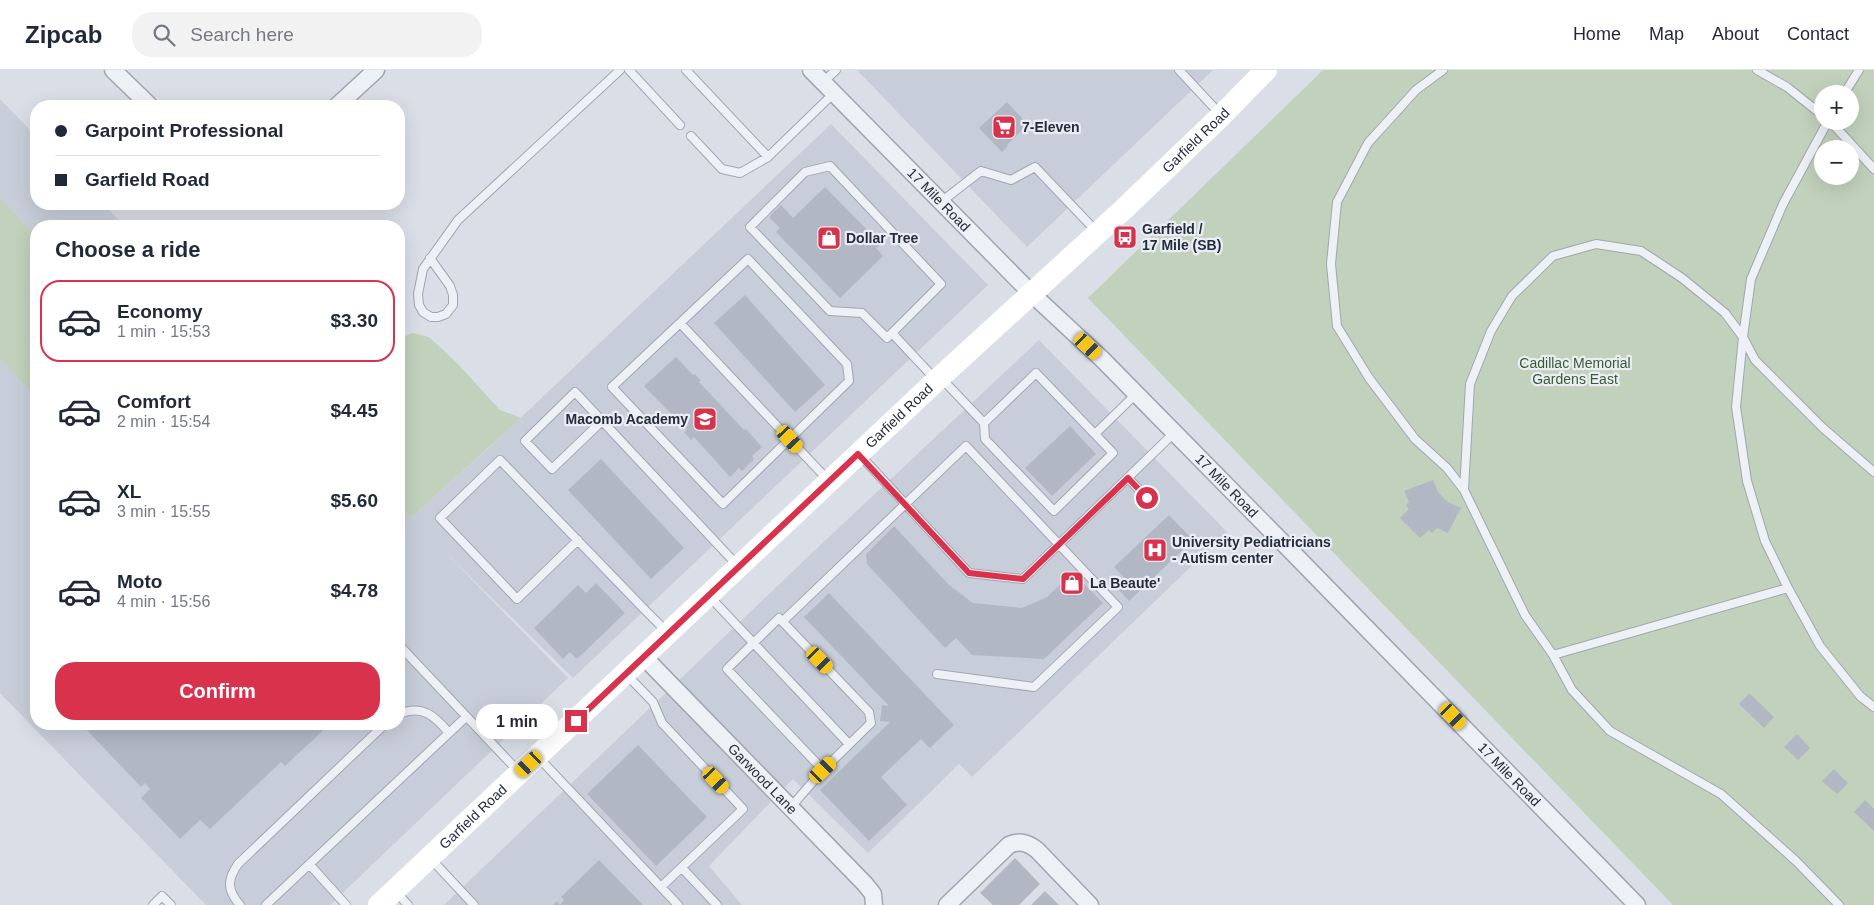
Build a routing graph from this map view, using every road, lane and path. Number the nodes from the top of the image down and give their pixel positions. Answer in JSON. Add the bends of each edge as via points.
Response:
{"nodes":[{"id":1,"x":113,"y":70,"type":"edge"},
{"id":2,"x":376,"y":70,"type":"edge"},
{"id":3,"x":620,"y":70,"type":"edge"},
{"id":4,"x":629,"y":70,"type":"edge"},
{"id":5,"x":686,"y":70,"type":"edge"},
{"id":6,"x":811,"y":70,"type":"edge"},
{"id":7,"x":836,"y":70,"type":"edge"},
{"id":8,"x":1179,"y":70,"type":"edge"},
{"id":9,"x":1266,"y":70,"type":"edge"},
{"id":10,"x":1442,"y":70,"type":"edge"},
{"id":11,"x":1757,"y":70,"type":"edge"},
{"id":12,"x":1859,"y":70,"type":"edge"},
{"id":13,"x":1850,"y":85,"type":"edge"},
{"id":14,"x":829,"y":87,"type":"junction"},
{"id":15,"x":144,"y":100,"type":"edge"},
{"id":16,"x":344,"y":100,"type":"edge"},
{"id":17,"x":1814,"y":109,"type":"edge"},
{"id":18,"x":1221,"y":116,"type":"junction"},
{"id":19,"x":680,"y":125,"type":"dead end"},
{"id":20,"x":1824,"y":130,"type":"edge"},
{"id":21,"x":1837,"y":130,"type":"edge"},
{"id":22,"x":691,"y":136,"type":"dead end"},
{"id":23,"x":768,"y":157,"type":"junction"},
{"id":24,"x":1874,"y":169,"type":"edge"},
{"id":25,"x":942,"y":202,"type":"junction"},
{"id":26,"x":1098,"y":233,"type":"junction"},
{"id":27,"x":430,"y":258,"type":"junction"},
{"id":28,"x":1031,"y":293,"type":"junction"},
{"id":29,"x":680,"y":322,"type":"junction"},
{"id":30,"x":892,"y":333,"type":"junction"},
{"id":31,"x":1743,"y":337,"type":"junction"},
{"id":32,"x":938,"y":379,"type":"junction"},
{"id":33,"x":1136,"y":394,"type":"junction"},
{"id":34,"x":602,"y":421,"type":"junction"},
{"id":35,"x":984,"y":423,"type":"junction"},
{"id":36,"x":1174,"y":433,"type":"junction"},
{"id":37,"x":1095,"y":434,"type":"junction"},
{"id":38,"x":790,"y":439,"type":"junction"},
{"id":39,"x":858,"y":454,"type":"junction"},
{"id":40,"x":1874,"y":472,"type":"edge"},
{"id":41,"x":1128,"y":478,"type":"junction"},
{"id":42,"x":829,"y":481,"type":"junction"},
{"id":43,"x":1464,"y":490,"type":"junction"},
{"id":44,"x":1147,"y":498,"type":"dead end"},
{"id":45,"x":904,"y":505,"type":"junction"},
{"id":46,"x":578,"y":540,"type":"junction"},
{"id":47,"x":1060,"y":543,"type":"junction"},
{"id":48,"x":739,"y":567,"type":"junction"},
{"id":49,"x":1788,"y":588,"type":"junction"},
{"id":50,"x":709,"y":595,"type":"junction"},
{"id":51,"x":783,"y":621,"type":"junction"},
{"id":52,"x":668,"y":634,"type":"junction"},
{"id":53,"x":753,"y":643,"type":"junction"},
{"id":54,"x":405,"y":651,"type":"edge"},
{"id":55,"x":1553,"y":655,"type":"junction"},
{"id":56,"x":644,"y":657,"type":"junction"},
{"id":57,"x":626,"y":674,"type":"junction"},
{"id":58,"x":937,"y":674,"type":"dead end"},
{"id":59,"x":1874,"y":707,"type":"edge"},
{"id":60,"x":405,"y":713,"type":"edge"},
{"id":61,"x":466,"y":717,"type":"junction"},
{"id":62,"x":379,"y":730,"type":"edge"},
{"id":63,"x":449,"y":733,"type":"junction"},
{"id":64,"x":849,"y":744,"type":"junction"},
{"id":65,"x":538,"y":756,"type":"junction"},
{"id":66,"x":823,"y":770,"type":"junction"},
{"id":67,"x":520,"y":773,"type":"junction"},
{"id":68,"x":790,"y":808,"type":"junction"},
{"id":69,"x":429,"y":858,"type":"junction"},
{"id":70,"x":310,"y":865,"type":"junction"},
{"id":71,"x":682,"y":868,"type":"junction"},
{"id":72,"x":662,"y":888,"type":"junction"},
{"id":73,"x":394,"y":900,"type":"edge"},
{"id":74,"x":955,"y":903,"type":"edge"},
{"id":75,"x":153,"y":905,"type":"edge"},
{"id":76,"x":171,"y":905,"type":"edge"},
{"id":77,"x":240,"y":905,"type":"edge"},
{"id":78,"x":266,"y":905,"type":"edge"},
{"id":79,"x":346,"y":905,"type":"edge"},
{"id":80,"x":474,"y":905,"type":"edge"},
{"id":81,"x":678,"y":905,"type":"edge"},
{"id":82,"x":716,"y":905,"type":"edge"},
{"id":83,"x":874,"y":905,"type":"edge"},
{"id":84,"x":1090,"y":905,"type":"edge"},
{"id":85,"x":1637,"y":905,"type":"edge"},
{"id":86,"x":1840,"y":905,"type":"edge"}],
"edges":[{"from":1,"to":15,"type":"street"},
{"from":2,"to":16,"type":"street"},
{"from":3,"to":27,"type":"lane","via":[[458,220]]},
{"from":4,"to":19,"type":"lane"},
{"from":5,"to":23,"type":"lane"},
{"from":6,"to":14,"type":"street","name":"17 Mile Road"},
{"from":7,"to":14,"type":"lane"},
{"from":8,"to":18,"type":"lane"},
{"from":9,"to":18,"type":"main road","name":"Garfield Road"},
{"from":10,"to":43,"type":"lane","via":[[1416,90],[1368,143],[1337,202],[1331,264],[1338,326],[1368,378],[1415,439],[1447,468]]},
{"from":11,"to":17,"type":"lane","via":[[1787,87]]},
{"from":12,"to":13,"type":"lane"},
{"from":14,"to":23,"type":"lane"},
{"from":14,"to":25,"type":"street","name":"17 Mile Road"},
{"from":18,"to":26,"type":"main road","name":"Garfield Road"},
{"from":20,"to":31,"type":"lane","via":[[1783,204],[1751,278]]},
{"from":21,"to":24,"type":"lane"},
{"from":22,"to":23,"type":"lane","via":[[722,169],[740,173]]},
{"from":25,"to":26,"type":"lane","via":[[981,171],[1011,180],[1035,167]]},
{"from":25,"to":28,"type":"street","name":"17 Mile Road"},
{"from":26,"to":28,"type":"main road","name":"Garfield Road"},
{"from":27,"to":27,"type":"lane","via":[[423,269],[419,305],[423,312],[438,317],[446,314],[453,305],[453,295]]},
{"from":28,"to":32,"type":"main road","name":"Garfield Road"},
{"from":28,"to":33,"type":"street","name":"17 Mile Road"},
{"from":29,"to":38,"type":"lane"},
{"from":29,"to":38,"type":"lane","via":[[748,259],[847,364],[849,381]]},
{"from":29,"to":38,"type":"lane","via":[[612,387],[723,504]]},
{"from":30,"to":30,"type":"lane","via":[[941,284],[830,166],[805,172],[750,226],[830,311],[862,313],[887,338]]},
{"from":30,"to":32,"type":"lane"},
{"from":31,"to":40,"type":"lane","via":[[1755,360],[1823,428]]},
{"from":31,"to":43,"type":"lane","via":[[1725,313],[1641,250],[1596,244],[1553,256],[1512,296],[1492,330],[1470,384]]},
{"from":31,"to":49,"type":"lane","via":[[1736,407],[1747,481],[1765,541]]},
{"from":32,"to":35,"type":"lane"},
{"from":32,"to":39,"type":"main road","name":"Garfield Road"},
{"from":33,"to":36,"type":"street","name":"17 Mile Road"},
{"from":33,"to":37,"type":"lane"},
{"from":34,"to":34,"type":"lane","via":[[574,392],[525,440],[552,469]]},
{"from":34,"to":48,"type":"lane"},
{"from":35,"to":37,"type":"lane","via":[[1036,373]]},
{"from":35,"to":37,"type":"lane","via":[[985,439],[1054,510],[1113,453]]},
{"from":36,"to":41,"type":"lane"},
{"from":36,"to":85,"type":"street","name":"17 Mile Road"},
{"from":38,"to":42,"type":"lane"},
{"from":39,"to":42,"type":"main road","name":"Garfield Road"},
{"from":39,"to":45,"type":"lane"},
{"from":41,"to":44,"type":"lane"},
{"from":41,"to":47,"type":"lane"},
{"from":42,"to":48,"type":"main road","name":"Garfield Road"},
{"from":43,"to":55,"type":"lane","via":[[1525,615]]},
{"from":45,"to":47,"type":"lane","via":[[969,573],[1023,579]]},
{"from":45,"to":47,"type":"lane","via":[[966,446]]},
{"from":45,"to":51,"type":"lane"},
{"from":46,"to":46,"type":"lane","via":[[500,460],[440,518],[517,599]]},
{"from":46,"to":52,"type":"lane"},
{"from":47,"to":58,"type":"lane","via":[[1118,607],[1034,687]]},
{"from":48,"to":50,"type":"main road","name":"Garfield Road"},
{"from":49,"to":55,"type":"lane"},
{"from":49,"to":59,"type":"lane","via":[[1820,646],[1860,696]]},
{"from":50,"to":52,"type":"main road","name":"Garfield Road"},
{"from":50,"to":53,"type":"lane"},
{"from":51,"to":53,"type":"lane","via":[[780,618]]},
{"from":51,"to":64,"type":"lane","via":[[869,712],[871,723]]},
{"from":52,"to":56,"type":"main road","name":"Garfield Road"},
{"from":53,"to":64,"type":"lane"},
{"from":53,"to":66,"type":"lane","via":[[727,669]]},
{"from":54,"to":61,"type":"lane"},
{"from":55,"to":86,"type":"lane","via":[[1572,690],[1610,731],[1721,794]]},
{"from":56,"to":57,"type":"main road","name":"Garfield Road"},
{"from":56,"to":68,"type":"street","name":"Garwood Lane"},
{"from":57,"to":65,"type":"main road","name":"Garfield Road"},
{"from":57,"to":71,"type":"lane","via":[[653,702],[662,723],[743,809]]},
{"from":60,"to":63,"type":"lane","via":[[417,710],[430,713]]},
{"from":61,"to":63,"type":"lane"},
{"from":61,"to":67,"type":"lane"},
{"from":62,"to":77,"type":"lane","via":[[238,864],[231,875],[230,886]]},
{"from":63,"to":70,"type":"lane"},
{"from":64,"to":66,"type":"lane"},
{"from":65,"to":67,"type":"main road","name":"Garfield Road"},
{"from":65,"to":72,"type":"lane"},
{"from":66,"to":68,"type":"lane"},
{"from":67,"to":69,"type":"main road","name":"Garfield Road"},
{"from":68,"to":83,"type":"street","name":"Garwood Lane","via":[[869,888]]},
{"from":69,"to":73,"type":"main road","name":"Garfield Road"},
{"from":69,"to":80,"type":"lane"},
{"from":70,"to":78,"type":"lane"},
{"from":70,"to":79,"type":"lane"},
{"from":71,"to":72,"type":"lane"},
{"from":71,"to":82,"type":"lane"},
{"from":72,"to":81,"type":"lane"},
{"from":74,"to":84,"type":"street","via":[[1009,845],[1021,842],[1037,850]]},
{"from":75,"to":76,"type":"lane","via":[[162,896]]}]}
